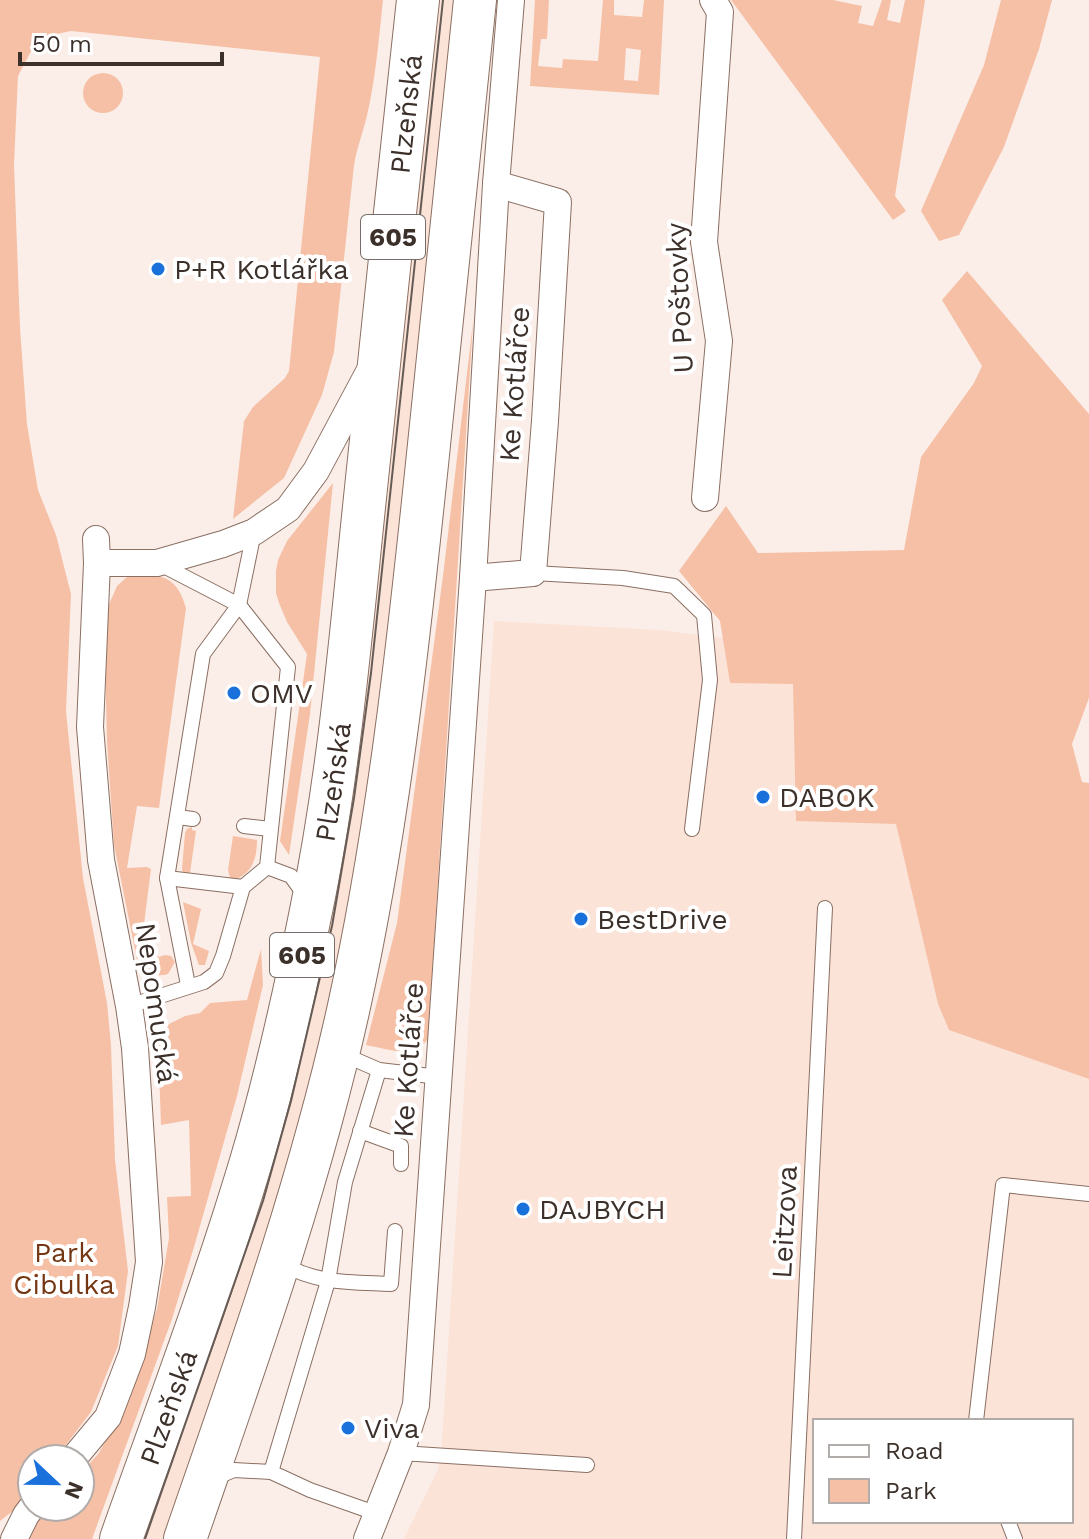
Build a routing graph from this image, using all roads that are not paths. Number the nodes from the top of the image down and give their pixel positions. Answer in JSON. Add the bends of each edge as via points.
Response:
{"nodes":[{"id":1,"x":418,"y":0,"type":"edge"},
{"id":2,"x":475,"y":0,"type":"edge"},
{"id":3,"x":511,"y":0,"type":"edge"},
{"id":4,"x":713,"y":0,"type":"edge"},
{"id":5,"x":496,"y":184,"type":"junction"},
{"id":6,"x":380,"y":350,"type":"junction"},
{"id":7,"x":705,"y":498,"type":"dead end"},
{"id":8,"x":254,"y":532,"type":"junction"},
{"id":9,"x":157,"y":563,"type":"junction"},
{"id":10,"x":533,"y":573,"type":"junction"},
{"id":11,"x":473,"y":578,"type":"junction"},
{"id":12,"x":239,"y":605,"type":"junction"},
{"id":13,"x":177,"y":817,"type":"junction"},
{"id":14,"x":193,"y":819,"type":"dead end"},
{"id":15,"x":244,"y":826,"type":"dead end"},
{"id":16,"x":270,"y":829,"type":"junction"},
{"id":17,"x":692,"y":829,"type":"dead end"},
{"id":18,"x":267,"y":867,"type":"junction"},
{"id":19,"x":167,"y":878,"type":"junction"},
{"id":20,"x":243,"y":887,"type":"junction"},
{"id":21,"x":313,"y":906,"type":"junction"},
{"id":22,"x":825,"y":908,"type":"dead end"},
{"id":23,"x":188,"y":985,"type":"junction"},
{"id":24,"x":129,"y":1006,"type":"junction"},
{"id":25,"x":338,"y":1056,"type":"junction"},
{"id":26,"x":379,"y":1070,"type":"junction"},
{"id":27,"x":439,"y":1077,"type":"junction"},
{"id":28,"x":360,"y":1131,"type":"junction"},
{"id":29,"x":401,"y":1164,"type":"dead end"},
{"id":30,"x":1089,"y":1194,"type":"edge"},
{"id":31,"x":395,"y":1231,"type":"dead end"},
{"id":32,"x":279,"y":1262,"type":"junction"},
{"id":33,"x":328,"y":1281,"type":"junction"},
{"id":34,"x":976,"y":1419,"type":"edge"},
{"id":35,"x":86,"y":1443,"type":"edge"},
{"id":36,"x":401,"y":1453,"type":"junction"},
{"id":37,"x":587,"y":1465,"type":"dead end"},
{"id":38,"x":271,"y":1472,"type":"junction"},
{"id":39,"x":205,"y":1483,"type":"junction"},
{"id":40,"x":378,"y":1514,"type":"junction"},
{"id":41,"x":121,"y":1539,"type":"edge"},
{"id":42,"x":185,"y":1539,"type":"edge"},
{"id":43,"x":367,"y":1539,"type":"edge"},
{"id":44,"x":794,"y":1539,"type":"edge"}],
"edges":[{"from":1,"to":6,"type":"main road","name":"Plzeňská","number":"605"},
{"from":2,"to":25,"type":"main road","name":"Plzeňská","number":"605","via":[[389,792]]},
{"from":3,"to":5,"type":"street","name":"Ke Kotlářce"},
{"from":4,"to":7,"type":"street","name":"U Poštovky","via":[[720,12],[704,242],[719,341]]},
{"from":5,"to":10,"type":"street","name":"Ke Kotlářce","via":[[558,202]]},
{"from":5,"to":11,"type":"street","name":"Ke Kotlářce"},
{"from":6,"to":8,"type":"street","via":[[316,471],[288,509]]},
{"from":6,"to":21,"type":"main road","name":"Plzeňská","number":"605","via":[[345,702]]},
{"from":8,"to":9,"type":"street"},
{"from":8,"to":12,"type":"lane"},
{"from":9,"to":12,"type":"lane"},
{"from":9,"to":24,"type":"street","name":"Nepomucká","via":[[97,551],[90,727],[101,860]]},
{"from":10,"to":11,"type":"street"},
{"from":10,"to":17,"type":"lane","via":[[674,586],[704,615],[710,680]]},
{"from":11,"to":27,"type":"street","name":"Ke Kotlářce"},
{"from":12,"to":13,"type":"lane","via":[[203,654]]},
{"from":12,"to":16,"type":"lane","via":[[288,667]]},
{"from":13,"to":14,"type":"lane"},
{"from":13,"to":19,"type":"lane"},
{"from":15,"to":16,"type":"lane"},
{"from":16,"to":18,"type":"lane"},
{"from":18,"to":20,"type":"lane"},
{"from":18,"to":21,"type":"lane","via":[[291,876]]},
{"from":19,"to":20,"type":"lane"},
{"from":19,"to":23,"type":"lane"},
{"from":20,"to":23,"type":"lane","via":[[216,973]]},
{"from":21,"to":41,"type":"main road","name":"Plzeňská","number":"605","via":[[251,1162]]},
{"from":22,"to":44,"type":"lane","name":"Leitzova"},
{"from":23,"to":24,"type":"lane"},
{"from":24,"to":35,"type":"street","name":"Nepomucká","via":[[149,1262],[132,1354],[108,1417]]},
{"from":25,"to":26,"type":"lane"},
{"from":25,"to":32,"type":"main road","name":"Plzeňská","number":"605"},
{"from":26,"to":27,"type":"lane"},
{"from":26,"to":28,"type":"lane"},
{"from":27,"to":36,"type":"street","name":"Ke Kotlářce","via":[[416,1405]]},
{"from":28,"to":29,"type":"lane","via":[[401,1146]]},
{"from":28,"to":33,"type":"lane","via":[[345,1182]]},
{"from":30,"to":34,"type":"lane","via":[[1003,1185]]},
{"from":31,"to":33,"type":"lane","via":[[391,1284]]},
{"from":32,"to":33,"type":"lane"},
{"from":32,"to":39,"type":"main road","name":"Plzeňská","number":"605"},
{"from":33,"to":38,"type":"lane"},
{"from":36,"to":37,"type":"lane"},
{"from":36,"to":40,"type":"street","name":"Ke Kotlářce"},
{"from":38,"to":39,"type":"lane","via":[[234,1470]]},
{"from":38,"to":40,"type":"lane"},
{"from":39,"to":42,"type":"main road","name":"Plzeňská","number":"605"},
{"from":40,"to":43,"type":"street","name":"Ke Kotlářce"}]}
